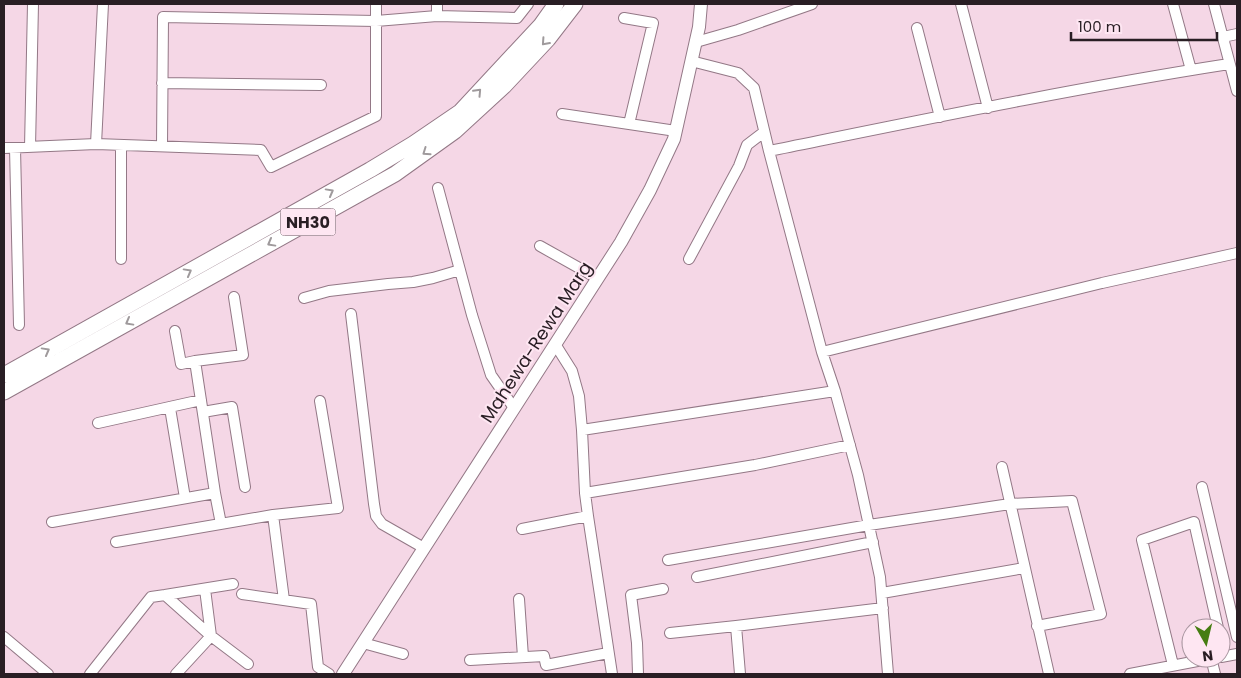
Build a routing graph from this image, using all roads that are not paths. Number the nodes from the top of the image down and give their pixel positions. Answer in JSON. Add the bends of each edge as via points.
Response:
{"nodes":[{"id":1,"x":33,"y":4,"type":"edge"},
{"id":2,"x":103,"y":4,"type":"edge"},
{"id":3,"x":376,"y":4,"type":"edge"},
{"id":4,"x":437,"y":4,"type":"edge"},
{"id":5,"x":528,"y":4,"type":"edge"},
{"id":6,"x":556,"y":4,"type":"edge"},
{"id":7,"x":575,"y":4,"type":"edge"},
{"id":8,"x":701,"y":4,"type":"edge"},
{"id":9,"x":812,"y":4,"type":"edge"},
{"id":10,"x":961,"y":4,"type":"edge"},
{"id":11,"x":1174,"y":4,"type":"edge"},
{"id":12,"x":1214,"y":4,"type":"edge"},
{"id":13,"x":437,"y":16,"type":"junction"},
{"id":14,"x":624,"y":18,"type":"dead end"},
{"id":15,"x":376,"y":21,"type":"junction"},
{"id":16,"x":917,"y":28,"type":"dead end"},
{"id":17,"x":1237,"y":34,"type":"edge"},
{"id":18,"x":1223,"y":37,"type":"junction"},
{"id":19,"x":696,"y":42,"type":"junction"},
{"id":20,"x":691,"y":61,"type":"junction"},
{"id":21,"x":1229,"y":64,"type":"junction"},
{"id":22,"x":1191,"y":70,"type":"junction"},
{"id":23,"x":1235,"y":76,"type":"edge"},
{"id":24,"x":162,"y":83,"type":"junction"},
{"id":25,"x":321,"y":85,"type":"dead end"},
{"id":26,"x":1237,"y":91,"type":"edge"},
{"id":27,"x":988,"y":108,"type":"junction"},
{"id":28,"x":562,"y":114,"type":"dead end"},
{"id":29,"x":940,"y":117,"type":"junction"},
{"id":30,"x":629,"y":124,"type":"junction"},
{"id":31,"x":676,"y":131,"type":"junction"},
{"id":32,"x":764,"y":132,"type":"junction"},
{"id":33,"x":96,"y":144,"type":"junction"},
{"id":34,"x":121,"y":145,"type":"junction"},
{"id":35,"x":162,"y":146,"type":"junction"},
{"id":36,"x":30,"y":147,"type":"junction"},
{"id":37,"x":4,"y":148,"type":"edge"},
{"id":38,"x":15,"y":148,"type":"junction"},
{"id":39,"x":769,"y":151,"type":"junction"},
{"id":40,"x":438,"y":188,"type":"dead end"},
{"id":41,"x":540,"y":246,"type":"dead end"},
{"id":42,"x":1237,"y":252,"type":"edge"},
{"id":43,"x":689,"y":258,"type":"dead end"},
{"id":44,"x":121,"y":260,"type":"dead end"},
{"id":45,"x":460,"y":270,"type":"junction"},
{"id":46,"x":597,"y":278,"type":"junction"},
{"id":47,"x":234,"y":297,"type":"dead end"},
{"id":48,"x":304,"y":298,"type":"dead end"},
{"id":49,"x":351,"y":314,"type":"dead end"},
{"id":50,"x":19,"y":325,"type":"dead end"},
{"id":51,"x":175,"y":330,"type":"dead end"},
{"id":52,"x":555,"y":344,"type":"junction"},
{"id":53,"x":822,"y":352,"type":"junction"},
{"id":54,"x":195,"y":361,"type":"junction"},
{"id":55,"x":4,"y":375,"type":"edge"},
{"id":56,"x":835,"y":391,"type":"junction"},
{"id":57,"x":4,"y":392,"type":"edge"},
{"id":58,"x":201,"y":400,"type":"junction"},
{"id":59,"x":320,"y":402,"type":"dead end"},
{"id":60,"x":170,"y":408,"type":"junction"},
{"id":61,"x":514,"y":408,"type":"junction"},
{"id":62,"x":203,"y":412,"type":"junction"},
{"id":63,"x":98,"y":423,"type":"dead end"},
{"id":64,"x":582,"y":430,"type":"junction"},
{"id":65,"x":850,"y":446,"type":"junction"},
{"id":66,"x":1002,"y":467,"type":"dead end"},
{"id":67,"x":245,"y":487,"type":"dead end"},
{"id":68,"x":1202,"y":487,"type":"dead end"},
{"id":69,"x":585,"y":492,"type":"junction"},
{"id":70,"x":215,"y":493,"type":"junction"},
{"id":71,"x":185,"y":498,"type":"junction"},
{"id":72,"x":1010,"y":504,"type":"junction"},
{"id":73,"x":274,"y":516,"type":"junction"},
{"id":74,"x":588,"y":516,"type":"junction"},
{"id":75,"x":52,"y":522,"type":"dead end"},
{"id":76,"x":221,"y":524,"type":"junction"},
{"id":77,"x":869,"y":525,"type":"junction"},
{"id":78,"x":522,"y":529,"type":"dead end"},
{"id":79,"x":116,"y":542,"type":"dead end"},
{"id":80,"x":873,"y":542,"type":"junction"},
{"id":81,"x":424,"y":548,"type":"junction"},
{"id":82,"x":668,"y":560,"type":"dead end"},
{"id":83,"x":1024,"y":568,"type":"junction"},
{"id":84,"x":698,"y":577,"type":"dead end"},
{"id":85,"x":233,"y":584,"type":"dead end"},
{"id":86,"x":206,"y":588,"type":"junction"},
{"id":87,"x":663,"y":589,"type":"dead end"},
{"id":88,"x":882,"y":593,"type":"junction"},
{"id":89,"x":242,"y":594,"type":"dead end"},
{"id":90,"x":164,"y":595,"type":"junction"},
{"id":91,"x":519,"y":599,"type":"dead end"},
{"id":92,"x":284,"y":600,"type":"junction"},
{"id":93,"x":883,"y":608,"type":"junction"},
{"id":94,"x":1216,"y":618,"type":"edge"},
{"id":95,"x":736,"y":626,"type":"junction"},
{"id":96,"x":1038,"y":626,"type":"junction"},
{"id":97,"x":670,"y":633,"type":"dead end"},
{"id":98,"x":211,"y":636,"type":"junction"},
{"id":99,"x":4,"y":637,"type":"edge"},
{"id":100,"x":1237,"y":637,"type":"edge"},
{"id":101,"x":363,"y":643,"type":"junction"},
{"id":102,"x":608,"y":653,"type":"junction"},
{"id":103,"x":403,"y":654,"type":"dead end"},
{"id":104,"x":523,"y":657,"type":"junction"},
{"id":105,"x":470,"y":660,"type":"dead end"},
{"id":106,"x":248,"y":664,"type":"dead end"},
{"id":107,"x":1181,"y":664,"type":"edge"},
{"id":108,"x":1173,"y":665,"type":"junction"},
{"id":109,"x":48,"y":674,"type":"edge"},
{"id":110,"x":90,"y":674,"type":"edge"},
{"id":111,"x":176,"y":674,"type":"edge"},
{"id":112,"x":329,"y":674,"type":"edge"},
{"id":113,"x":343,"y":674,"type":"edge"},
{"id":114,"x":612,"y":674,"type":"edge"},
{"id":115,"x":638,"y":674,"type":"edge"},
{"id":116,"x":740,"y":674,"type":"edge"},
{"id":117,"x":888,"y":674,"type":"edge"},
{"id":118,"x":1049,"y":674,"type":"edge"},
{"id":119,"x":1130,"y":674,"type":"edge"}],
"edges":[{"from":1,"to":36,"type":"street"},
{"from":2,"to":33,"type":"street"},
{"from":3,"to":15,"type":"street"},
{"from":4,"to":13,"type":"street"},
{"from":5,"to":13,"type":"street","via":[[517,18]]},
{"from":55,"to":6,"type":"highway","number":"NH30","one_way":true,"via":[[413,144],[460,112],[541,25]]},
{"from":7,"to":57,"type":"highway","number":"NH30","one_way":true,"via":[[504,86],[455,131],[395,174]]},
{"from":8,"to":19,"type":"main road","name":"Mahewa-Rewa Marg"},
{"from":9,"to":19,"type":"street"},
{"from":10,"to":27,"type":"street"},
{"from":11,"to":22,"type":"street"},
{"from":12,"to":18,"type":"street"},
{"from":13,"to":15,"type":"street"},
{"from":14,"to":30,"type":"street","via":[[653,23]]},
{"from":15,"to":24,"type":"street","via":[[163,17]]},
{"from":15,"to":35,"type":"street","via":[[376,116],[271,167],[260,150]]},
{"from":16,"to":29,"type":"street"},
{"from":17,"to":18,"type":"street"},
{"from":18,"to":21,"type":"street"},
{"from":19,"to":20,"type":"main road","name":"Mahewa-Rewa Marg"},
{"from":20,"to":31,"type":"main road","name":"Mahewa-Rewa Marg"},
{"from":20,"to":32,"type":"street","via":[[738,73],[754,88]]},
{"from":21,"to":22,"type":"street"},
{"from":21,"to":23,"type":"street"},
{"from":22,"to":27,"type":"street"},
{"from":23,"to":26,"type":"street"},
{"from":24,"to":25,"type":"street"},
{"from":24,"to":35,"type":"street"},
{"from":27,"to":29,"type":"street"},
{"from":28,"to":30,"type":"street"},
{"from":29,"to":39,"type":"street"},
{"from":30,"to":31,"type":"street"},
{"from":31,"to":46,"type":"main road","name":"Mahewa-Rewa Marg","via":[[650,190]]},
{"from":32,"to":39,"type":"street"},
{"from":32,"to":43,"type":"street","via":[[747,145]]},
{"from":33,"to":34,"type":"street"},
{"from":33,"to":36,"type":"street"},
{"from":34,"to":35,"type":"street"},
{"from":34,"to":44,"type":"street"},
{"from":36,"to":38,"type":"street"},
{"from":37,"to":38,"type":"street"},
{"from":38,"to":50,"type":"street"},
{"from":39,"to":53,"type":"street"},
{"from":40,"to":45,"type":"street"},
{"from":41,"to":46,"type":"street"},
{"from":42,"to":53,"type":"street"},
{"from":45,"to":48,"type":"street","via":[[413,282],[329,291]]},
{"from":45,"to":61,"type":"street","via":[[491,375]]},
{"from":46,"to":52,"type":"main road","name":"Mahewa-Rewa Marg"},
{"from":47,"to":54,"type":"street","via":[[243,355]]},
{"from":49,"to":81,"type":"street","via":[[376,516],[382,524]]},
{"from":51,"to":54,"type":"street","via":[[181,364]]},
{"from":52,"to":61,"type":"main road","name":"Mahewa-Rewa Marg"},
{"from":52,"to":64,"type":"street","via":[[572,371],[579,396]]},
{"from":53,"to":56,"type":"street"},
{"from":54,"to":58,"type":"street"},
{"from":56,"to":64,"type":"street"},
{"from":56,"to":65,"type":"street"},
{"from":58,"to":60,"type":"street"},
{"from":58,"to":62,"type":"street"},
{"from":59,"to":73,"type":"street","via":[[338,508]]},
{"from":60,"to":63,"type":"street"},
{"from":60,"to":71,"type":"street"},
{"from":61,"to":81,"type":"main road","name":"Mahewa-Rewa Marg"},
{"from":62,"to":67,"type":"street","via":[[232,407]]},
{"from":62,"to":70,"type":"street"},
{"from":64,"to":69,"type":"street"},
{"from":65,"to":69,"type":"street","via":[[756,466]]},
{"from":65,"to":77,"type":"street"},
{"from":66,"to":72,"type":"street"},
{"from":68,"to":100,"type":"street"},
{"from":69,"to":74,"type":"street"},
{"from":70,"to":71,"type":"street"},
{"from":70,"to":76,"type":"street"},
{"from":71,"to":75,"type":"street"},
{"from":72,"to":77,"type":"street"},
{"from":72,"to":83,"type":"street"},
{"from":72,"to":96,"type":"street","via":[[1072,501],[1101,614]]},
{"from":73,"to":76,"type":"street"},
{"from":73,"to":92,"type":"street"},
{"from":74,"to":78,"type":"street"},
{"from":74,"to":102,"type":"street"},
{"from":76,"to":79,"type":"street"},
{"from":77,"to":80,"type":"street"},
{"from":77,"to":82,"type":"street"},
{"from":80,"to":84,"type":"street"},
{"from":80,"to":88,"type":"street"},
{"from":81,"to":101,"type":"main road","name":"Mahewa-Rewa Marg"},
{"from":83,"to":88,"type":"street"},
{"from":83,"to":96,"type":"street"},
{"from":85,"to":86,"type":"street"},
{"from":86,"to":90,"type":"street"},
{"from":86,"to":98,"type":"street"},
{"from":87,"to":115,"type":"street","via":[[631,595]]},
{"from":88,"to":93,"type":"street"},
{"from":89,"to":92,"type":"street"},
{"from":90,"to":98,"type":"street"},
{"from":90,"to":110,"type":"street","via":[[151,597]]},
{"from":91,"to":104,"type":"street"},
{"from":92,"to":112,"type":"street","via":[[311,604],[318,667]]},
{"from":93,"to":95,"type":"street"},
{"from":93,"to":117,"type":"street"},
{"from":94,"to":108,"type":"street","via":[[1194,522],[1142,540]]},
{"from":95,"to":97,"type":"street"},
{"from":95,"to":116,"type":"street"},
{"from":96,"to":118,"type":"street"},
{"from":98,"to":106,"type":"street"},
{"from":98,"to":111,"type":"street"},
{"from":99,"to":109,"type":"street"},
{"from":101,"to":103,"type":"street"},
{"from":101,"to":113,"type":"main road","name":"Mahewa-Rewa Marg"},
{"from":102,"to":104,"type":"street","via":[[546,665],[544,656]]},
{"from":102,"to":114,"type":"street"},
{"from":104,"to":105,"type":"street"},
{"from":107,"to":108,"type":"street"},
{"from":108,"to":119,"type":"street"}]}
